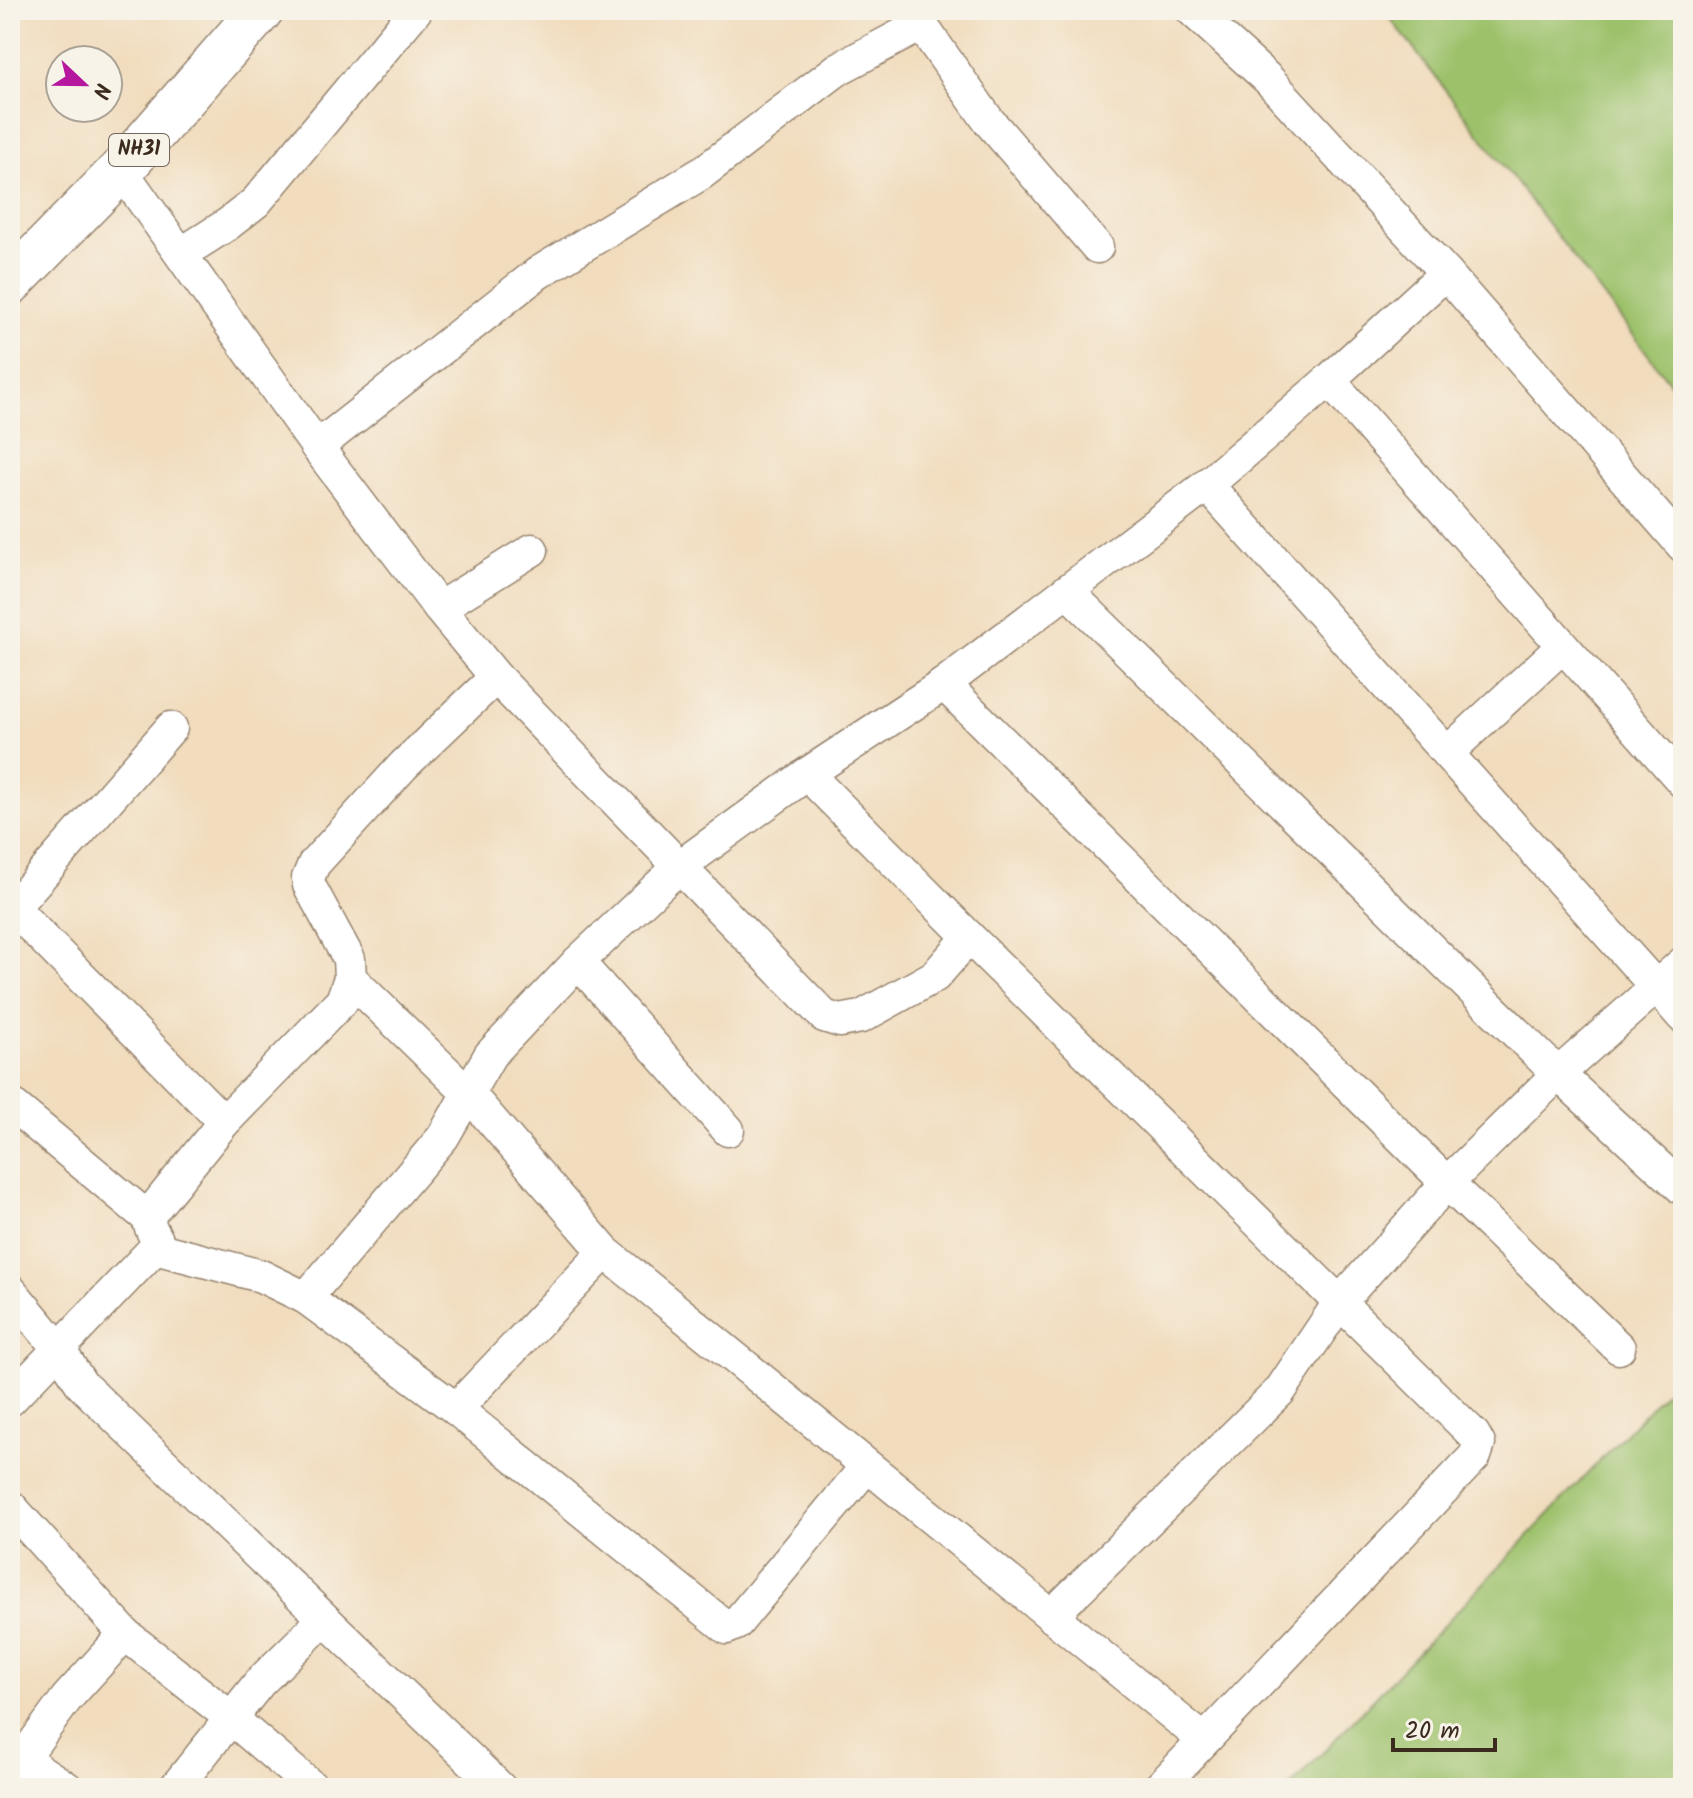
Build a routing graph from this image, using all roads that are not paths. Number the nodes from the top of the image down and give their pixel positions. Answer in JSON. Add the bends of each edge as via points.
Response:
{"nodes":[{"id":1,"x":261,"y":10,"type":"edge"},
{"id":2,"x":416,"y":10,"type":"edge"},
{"id":3,"x":1192,"y":10,"type":"edge"},
{"id":4,"x":916,"y":17,"type":"edge"},
{"id":5,"x":121,"y":170,"type":"junction"},
{"id":6,"x":1097,"y":247,"type":"dead end"},
{"id":7,"x":181,"y":254,"type":"junction"},
{"id":8,"x":1446,"y":273,"type":"junction"},
{"id":9,"x":10,"y":283,"type":"edge"},
{"id":10,"x":1329,"y":380,"type":"junction"},
{"id":11,"x":317,"y":447,"type":"junction"},
{"id":12,"x":1207,"y":485,"type":"junction"},
{"id":13,"x":1683,"y":546,"type":"edge"},
{"id":14,"x":532,"y":550,"type":"dead end"},
{"id":15,"x":1067,"y":591,"type":"junction"},
{"id":16,"x":439,"y":608,"type":"junction"},
{"id":17,"x":1563,"y":646,"type":"junction"},
{"id":18,"x":496,"y":677,"type":"junction"},
{"id":19,"x":944,"y":684,"type":"junction"},
{"id":20,"x":171,"y":728,"type":"dead end"},
{"id":21,"x":1447,"y":753,"type":"junction"},
{"id":22,"x":807,"y":774,"type":"junction"},
{"id":23,"x":1683,"y":782,"type":"edge"},
{"id":24,"x":679,"y":867,"type":"junction"},
{"id":25,"x":11,"y":908,"type":"edge"},
{"id":26,"x":969,"y":937,"type":"junction"},
{"id":27,"x":578,"y":962,"type":"junction"},
{"id":28,"x":1683,"y":963,"type":"edge"},
{"id":29,"x":350,"y":978,"type":"junction"},
{"id":30,"x":1656,"y":986,"type":"junction"},
{"id":31,"x":1683,"y":1017,"type":"edge"},
{"id":32,"x":1558,"y":1074,"type":"junction"},
{"id":33,"x":468,"y":1093,"type":"junction"},
{"id":34,"x":10,"y":1103,"type":"edge"},
{"id":35,"x":224,"y":1122,"type":"junction"},
{"id":36,"x":728,"y":1130,"type":"dead end"},
{"id":37,"x":1447,"y":1183,"type":"junction"},
{"id":38,"x":1683,"y":1189,"type":"edge"},
{"id":39,"x":151,"y":1233,"type":"junction"},
{"id":40,"x":605,"y":1252,"type":"junction"},
{"id":41,"x":10,"y":1290,"type":"edge"},
{"id":42,"x":306,"y":1298,"type":"junction"},
{"id":43,"x":1339,"y":1303,"type":"junction"},
{"id":44,"x":1619,"y":1348,"type":"dead end"},
{"id":45,"x":59,"y":1349,"type":"junction"},
{"id":46,"x":10,"y":1400,"type":"edge"},
{"id":47,"x":456,"y":1409,"type":"junction"},
{"id":48,"x":866,"y":1467,"type":"junction"},
{"id":49,"x":10,"y":1506,"type":"edge"},
{"id":50,"x":1051,"y":1616,"type":"junction"},
{"id":51,"x":324,"y":1619,"type":"junction"},
{"id":52,"x":125,"y":1634,"type":"junction"},
{"id":53,"x":231,"y":1718,"type":"junction"},
{"id":54,"x":1204,"y":1740,"type":"junction"},
{"id":55,"x":14,"y":1762,"type":"edge"},
{"id":56,"x":67,"y":1788,"type":"edge"},
{"id":57,"x":175,"y":1788,"type":"edge"},
{"id":58,"x":313,"y":1788,"type":"edge"},
{"id":59,"x":500,"y":1788,"type":"edge"},
{"id":60,"x":1159,"y":1788,"type":"edge"}],
"edges":[{"from":1,"to":5,"type":"highway","number":"NH31"},
{"from":2,"to":7,"type":"street","via":[[256,202]]},
{"from":3,"to":8,"type":"street","via":[[1268,79]]},
{"from":4,"to":6,"type":"street","via":[[988,120]]},
{"from":4,"to":11,"type":"street","via":[[702,173],[538,273]]},
{"from":5,"to":7,"type":"street"},
{"from":5,"to":9,"type":"highway","number":"NH31"},
{"from":7,"to":11,"type":"street"},
{"from":8,"to":10,"type":"street"},
{"from":8,"to":13,"type":"street"},
{"from":10,"to":12,"type":"street"},
{"from":10,"to":17,"type":"street"},
{"from":11,"to":16,"type":"street"},
{"from":12,"to":15,"type":"street"},
{"from":12,"to":21,"type":"street"},
{"from":14,"to":16,"type":"street"},
{"from":15,"to":19,"type":"street"},
{"from":15,"to":32,"type":"street"},
{"from":16,"to":18,"type":"street"},
{"from":17,"to":21,"type":"street"},
{"from":17,"to":23,"type":"street"},
{"from":18,"to":24,"type":"street"},
{"from":18,"to":29,"type":"street","via":[[404,765],[314,864],[309,885],[349,959]]},
{"from":19,"to":22,"type":"street"},
{"from":19,"to":37,"type":"street"},
{"from":20,"to":25,"type":"street"},
{"from":21,"to":30,"type":"street"},
{"from":22,"to":24,"type":"street"},
{"from":22,"to":26,"type":"street"},
{"from":24,"to":26,"type":"street","via":[[832,1020],[861,1017],[935,976]]},
{"from":24,"to":27,"type":"street"},
{"from":25,"to":35,"type":"street"},
{"from":26,"to":43,"type":"street"},
{"from":27,"to":33,"type":"street","via":[[490,1055]]},
{"from":27,"to":36,"type":"street"},
{"from":28,"to":30,"type":"street"},
{"from":29,"to":33,"type":"street"},
{"from":29,"to":35,"type":"street","via":[[342,1001]]},
{"from":30,"to":31,"type":"street"},
{"from":30,"to":32,"type":"street"},
{"from":32,"to":37,"type":"street"},
{"from":32,"to":38,"type":"street"},
{"from":33,"to":40,"type":"street"},
{"from":33,"to":42,"type":"street","via":[[443,1137]]},
{"from":34,"to":39,"type":"street"},
{"from":35,"to":39,"type":"street"},
{"from":37,"to":43,"type":"street"},
{"from":37,"to":44,"type":"street"},
{"from":39,"to":42,"type":"street"},
{"from":39,"to":45,"type":"street"},
{"from":40,"to":47,"type":"street"},
{"from":40,"to":48,"type":"street"},
{"from":41,"to":45,"type":"street"},
{"from":42,"to":47,"type":"street"},
{"from":43,"to":50,"type":"street","via":[[1280,1391]]},
{"from":43,"to":54,"type":"street","via":[[1474,1435],[1479,1450]]},
{"from":45,"to":46,"type":"street"},
{"from":45,"to":51,"type":"street","via":[[82,1385]]},
{"from":47,"to":48,"type":"street","via":[[727,1628],[736,1624]]},
{"from":48,"to":50,"type":"street"},
{"from":49,"to":52,"type":"street"},
{"from":50,"to":54,"type":"street"},
{"from":51,"to":53,"type":"street"},
{"from":51,"to":59,"type":"street"},
{"from":52,"to":53,"type":"street"},
{"from":52,"to":55,"type":"street"},
{"from":53,"to":57,"type":"street"},
{"from":53,"to":58,"type":"street"},
{"from":54,"to":60,"type":"street"},
{"from":55,"to":56,"type":"street"}]}
